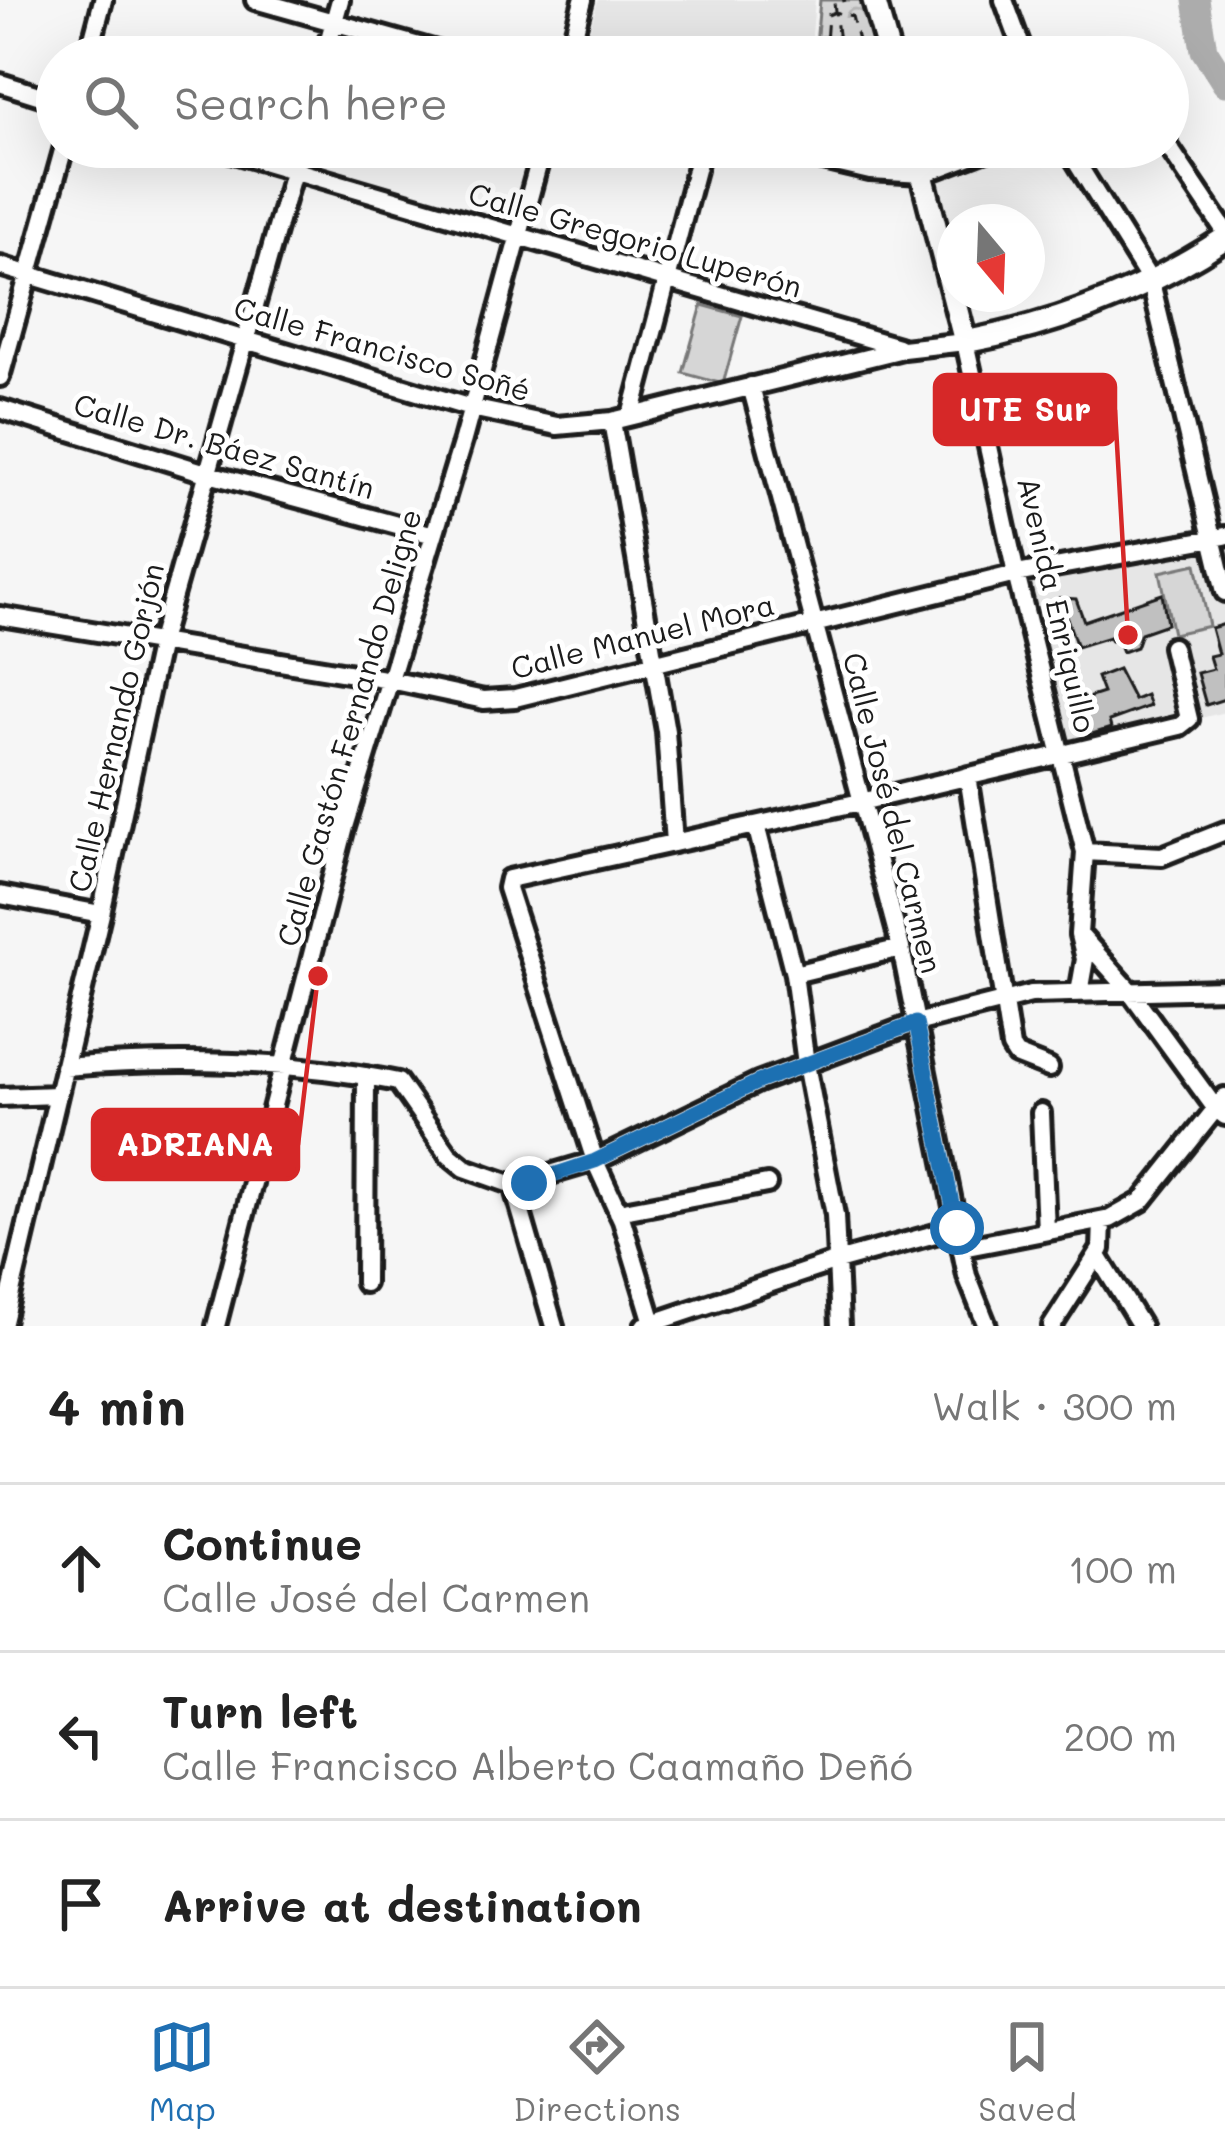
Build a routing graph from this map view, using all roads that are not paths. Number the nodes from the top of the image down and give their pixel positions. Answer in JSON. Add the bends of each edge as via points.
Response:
{"nodes":[{"id":1,"x":103,"y":0,"type":"edge"},
{"id":2,"x":255,"y":0,"type":"edge"},
{"id":3,"x":340,"y":0,"type":"edge"},
{"id":4,"x":583,"y":0,"type":"edge"},
{"id":5,"x":874,"y":0,"type":"edge"},
{"id":6,"x":1004,"y":0,"type":"edge"},
{"id":7,"x":334,"y":22,"type":"junction"},
{"id":8,"x":94,"y":36,"type":"edge"},
{"id":9,"x":330,"y":36,"type":"edge"},
{"id":10,"x":384,"y":36,"type":"edge"},
{"id":11,"x":574,"y":36,"type":"edge"},
{"id":12,"x":884,"y":36,"type":"edge"},
{"id":13,"x":1017,"y":36,"type":"edge"},
{"id":14,"x":0,"y":83,"type":"edge"},
{"id":15,"x":36,"y":94,"type":"edge"},
{"id":16,"x":58,"y":168,"type":"edge"},
{"id":17,"x":284,"y":168,"type":"edge"},
{"id":18,"x":295,"y":168,"type":"edge"},
{"id":19,"x":536,"y":168,"type":"edge"},
{"id":20,"x":696,"y":168,"type":"edge"},
{"id":21,"x":854,"y":168,"type":"edge"},
{"id":22,"x":921,"y":168,"type":"edge"},
{"id":23,"x":936,"y":168,"type":"edge"},
{"id":24,"x":1080,"y":168,"type":"edge"},
{"id":25,"x":1182,"y":168,"type":"edge"},
{"id":26,"x":294,"y":171,"type":"junction"},
{"id":27,"x":922,"y":173,"type":"junction"},
{"id":28,"x":1225,"y":234,"type":"edge"},
{"id":29,"x":516,"y":235,"type":"junction"},
{"id":30,"x":0,"y":266,"type":"edge"},
{"id":31,"x":29,"y":274,"type":"junction"},
{"id":32,"x":665,"y":277,"type":"junction"},
{"id":33,"x":1151,"y":282,"type":"junction"},
{"id":34,"x":248,"y":340,"type":"junction"},
{"id":35,"x":965,"y":342,"type":"junction"},
{"id":36,"x":903,"y":349,"type":"junction"},
{"id":37,"x":0,"y":377,"type":"edge"},
{"id":38,"x":751,"y":386,"type":"junction"},
{"id":39,"x":471,"y":408,"type":"junction"},
{"id":40,"x":0,"y":409,"type":"edge"},
{"id":41,"x":631,"y":416,"type":"junction"},
{"id":42,"x":612,"y":421,"type":"junction"},
{"id":43,"x":209,"y":474,"type":"junction"},
{"id":44,"x":434,"y":535,"type":"junction"},
{"id":45,"x":1218,"y":538,"type":"edge"},
{"id":46,"x":1016,"y":574,"type":"junction"},
{"id":47,"x":1225,"y":592,"type":"edge"},
{"id":48,"x":0,"y":616,"type":"edge"},
{"id":49,"x":815,"y":623,"type":"junction"},
{"id":50,"x":160,"y":643,"type":"junction"},
{"id":51,"x":1172,"y":647,"type":"dead end"},
{"id":52,"x":656,"y":663,"type":"junction"},
{"id":53,"x":390,"y":680,"type":"junction"},
{"id":54,"x":1060,"y":752,"type":"junction"},
{"id":55,"x":968,"y":776,"type":"junction"},
{"id":56,"x":865,"y":801,"type":"junction"},
{"id":57,"x":756,"y":825,"type":"junction"},
{"id":58,"x":1225,"y":831,"type":"edge"},
{"id":59,"x":674,"y":843,"type":"junction"},
{"id":60,"x":1085,"y":852,"type":"junction"},
{"id":61,"x":0,"y":896,"type":"edge"},
{"id":62,"x":101,"y":914,"type":"junction"},
{"id":63,"x":1079,"y":934,"type":"junction"},
{"id":64,"x":902,"y":948,"type":"junction"},
{"id":65,"x":794,"y":974,"type":"junction"},
{"id":66,"x":1225,"y":989,"type":"edge"},
{"id":67,"x":1130,"y":991,"type":"junction"},
{"id":68,"x":1079,"y":992,"type":"junction"},
{"id":69,"x":1005,"y":1001,"type":"junction"},
{"id":70,"x":916,"y":1023,"type":"junction"},
{"id":71,"x":284,"y":1064,"type":"junction"},
{"id":72,"x":806,"y":1064,"type":"junction"},
{"id":73,"x":64,"y":1067,"type":"junction"},
{"id":74,"x":1049,"y":1068,"type":"dead end"},
{"id":75,"x":366,"y":1076,"type":"junction"},
{"id":76,"x":58,"y":1095,"type":"junction"},
{"id":77,"x":0,"y":1097,"type":"edge"},
{"id":78,"x":1222,"y":1107,"type":"edge"},
{"id":79,"x":1041,"y":1113,"type":"dead end"},
{"id":80,"x":595,"y":1161,"type":"junction"},
{"id":81,"x":767,"y":1184,"type":"dead end"},
{"id":82,"x":512,"y":1185,"type":"junction"},
{"id":83,"x":618,"y":1212,"type":"junction"},
{"id":84,"x":1102,"y":1221,"type":"junction"},
{"id":85,"x":957,"y":1228,"type":"junction"},
{"id":86,"x":1046,"y":1231,"type":"junction"},
{"id":87,"x":962,"y":1248,"type":"junction"},
{"id":88,"x":1098,"y":1256,"type":"junction"},
{"id":89,"x":837,"y":1261,"type":"junction"},
{"id":90,"x":364,"y":1282,"type":"dead end"},
{"id":91,"x":979,"y":1323,"type":"edge"},
{"id":92,"x":650,"y":1325,"type":"edge"},
{"id":93,"x":3,"y":1326,"type":"edge"},
{"id":94,"x":215,"y":1326,"type":"edge"},
{"id":95,"x":554,"y":1326,"type":"edge"},
{"id":96,"x":841,"y":1326,"type":"edge"},
{"id":97,"x":1052,"y":1326,"type":"edge"},
{"id":98,"x":1141,"y":1326,"type":"edge"}],
"edges":[{"from":1,"to":8,"type":"street"},
{"from":2,"to":7,"type":"street"},
{"from":3,"to":7,"type":"street"},
{"from":4,"to":11,"type":"street"},
{"from":5,"to":12,"type":"main road"},
{"from":6,"to":13,"type":"street"},
{"from":7,"to":9,"type":"street"},
{"from":7,"to":10,"type":"street"},
{"from":14,"to":15,"type":"street"},
{"from":16,"to":31,"type":"street"},
{"from":17,"to":26,"type":"street","name":"Calle Gregorio Luperón"},
{"from":18,"to":26,"type":"street","name":"Calle Hernando Gorjón"},
{"from":19,"to":29,"type":"street","name":"Calle Gastón Fernando Deligne"},
{"from":20,"to":32,"type":"street"},
{"from":21,"to":27,"type":"street"},
{"from":22,"to":27,"type":"main road","name":"Avenida Enriquillo"},
{"from":23,"to":27,"type":"street"},
{"from":24,"to":33,"type":"street"},
{"from":25,"to":28,"type":"street"},
{"from":26,"to":29,"type":"street","name":"Calle Gregorio Luperón"},
{"from":26,"to":34,"type":"street","name":"Calle Hernando Gorjón"},
{"from":27,"to":35,"type":"main road","name":"Avenida Enriquillo"},
{"from":28,"to":33,"type":"main road"},
{"from":29,"to":32,"type":"street","name":"Calle Gregorio Luperón"},
{"from":29,"to":39,"type":"street","name":"Calle Gastón Fernando Deligne"},
{"from":30,"to":31,"type":"street","name":"Calle Francisco Soñé"},
{"from":31,"to":34,"type":"street","name":"Calle Francisco Soñé"},
{"from":31,"to":37,"type":"street"},
{"from":32,"to":36,"type":"street","name":"Calle Gregorio Luperón"},
{"from":32,"to":41,"type":"street"},
{"from":33,"to":35,"type":"main road","via":[[1084,311]]},
{"from":33,"to":45,"type":"street"},
{"from":34,"to":39,"type":"street","name":"Calle Francisco Soñé"},
{"from":34,"to":43,"type":"street","name":"Calle Hernando Gorjón"},
{"from":35,"to":36,"type":"street","name":"Calle Francisco Soñé"},
{"from":35,"to":46,"type":"street","name":"Avenida Enriquillo"},
{"from":36,"to":38,"type":"street","name":"Calle Francisco Soñé"},
{"from":38,"to":41,"type":"street","name":"Calle Francisco Soñé"},
{"from":38,"to":49,"type":"street","name":"Calle José del Carmen"},
{"from":39,"to":42,"type":"street","name":"Calle Francisco Soñé","via":[[557,426]]},
{"from":39,"to":44,"type":"street","name":"Calle Gastón Fernando Deligne"},
{"from":40,"to":43,"type":"street","name":"Calle Dr. Báez Santín"},
{"from":41,"to":42,"type":"street","name":"Calle Francisco Soñé"},
{"from":42,"to":52,"type":"street"},
{"from":43,"to":44,"type":"street","name":"Calle Dr. Báez Santín"},
{"from":43,"to":50,"type":"street","name":"Calle Hernando Gorjón"},
{"from":44,"to":53,"type":"street","name":"Calle Gastón Fernando Deligne"},
{"from":45,"to":46,"type":"street","name":"Calle Manuel Mora"},
{"from":45,"to":47,"type":"street"},
{"from":46,"to":49,"type":"street","name":"Calle Manuel Mora"},
{"from":46,"to":54,"type":"street","name":"Avenida Enriquillo"},
{"from":48,"to":50,"type":"street","name":"Calle Manuel Mora"},
{"from":49,"to":52,"type":"street","name":"Calle Manuel Mora"},
{"from":49,"to":56,"type":"street","name":"Calle José del Carmen"},
{"from":50,"to":53,"type":"street","name":"Calle Manuel Mora"},
{"from":50,"to":62,"type":"street","name":"Calle Hernando Gorjón"},
{"from":51,"to":54,"type":"street","via":[[1189,719]]},
{"from":52,"to":53,"type":"street","name":"Calle Manuel Mora","via":[[484,700]]},
{"from":52,"to":59,"type":"street"},
{"from":53,"to":71,"type":"street","name":"Calle Gastón Fernando Deligne"},
{"from":54,"to":55,"type":"street"},
{"from":54,"to":60,"type":"street","name":"Avenida Enriquillo"},
{"from":55,"to":56,"type":"street"},
{"from":55,"to":69,"type":"street"},
{"from":56,"to":57,"type":"street"},
{"from":56,"to":64,"type":"street","name":"Calle José del Carmen"},
{"from":57,"to":59,"type":"street"},
{"from":57,"to":65,"type":"street"},
{"from":58,"to":60,"type":"street","via":[[1162,856]]},
{"from":59,"to":80,"type":"street","via":[[509,879]]},
{"from":60,"to":63,"type":"street","name":"Avenida Enriquillo"},
{"from":61,"to":62,"type":"street"},
{"from":62,"to":73,"type":"street","name":"Calle Hernando Gorjón"},
{"from":63,"to":67,"type":"street"},
{"from":63,"to":68,"type":"street","name":"Avenida Enriquillo"},
{"from":64,"to":65,"type":"street"},
{"from":64,"to":70,"type":"street","name":"Calle José del Carmen"},
{"from":65,"to":72,"type":"street"},
{"from":66,"to":67,"type":"street"},
{"from":67,"to":68,"type":"street"},
{"from":67,"to":78,"type":"street"},
{"from":68,"to":69,"type":"street"},
{"from":69,"to":70,"type":"street"},
{"from":69,"to":74,"type":"street","via":[[1016,1055]]},
{"from":70,"to":72,"type":"street"},
{"from":70,"to":85,"type":"street","name":"Calle José del Carmen"},
{"from":71,"to":73,"type":"street"},
{"from":71,"to":75,"type":"street"},
{"from":71,"to":94,"type":"street","name":"Calle Gastón Fernando Deligne"},
{"from":72,"to":80,"type":"street"},
{"from":72,"to":89,"type":"street"},
{"from":73,"to":76,"type":"street","name":"Calle Hernando Gorjón"},
{"from":75,"to":82,"type":"street","via":[[398,1082],[465,1168]]},
{"from":75,"to":90,"type":"street"},
{"from":76,"to":77,"type":"street"},
{"from":76,"to":93,"type":"street","name":"Calle Hernando Gorjón"},
{"from":78,"to":84,"type":"street","via":[[1142,1201]]},
{"from":79,"to":86,"type":"street"},
{"from":80,"to":82,"type":"street"},
{"from":80,"to":83,"type":"street"},
{"from":81,"to":83,"type":"street"},
{"from":82,"to":95,"type":"street"},
{"from":83,"to":92,"type":"street"},
{"from":84,"to":86,"type":"street"},
{"from":84,"to":88,"type":"street"},
{"from":85,"to":87,"type":"street","name":"Calle José del Carmen"},
{"from":85,"to":89,"type":"street"},
{"from":86,"to":87,"type":"street"},
{"from":87,"to":91,"type":"street","name":"Calle José del Carmen"},
{"from":88,"to":97,"type":"street"},
{"from":88,"to":98,"type":"street"},
{"from":89,"to":92,"type":"street"},
{"from":89,"to":96,"type":"street"}]}
